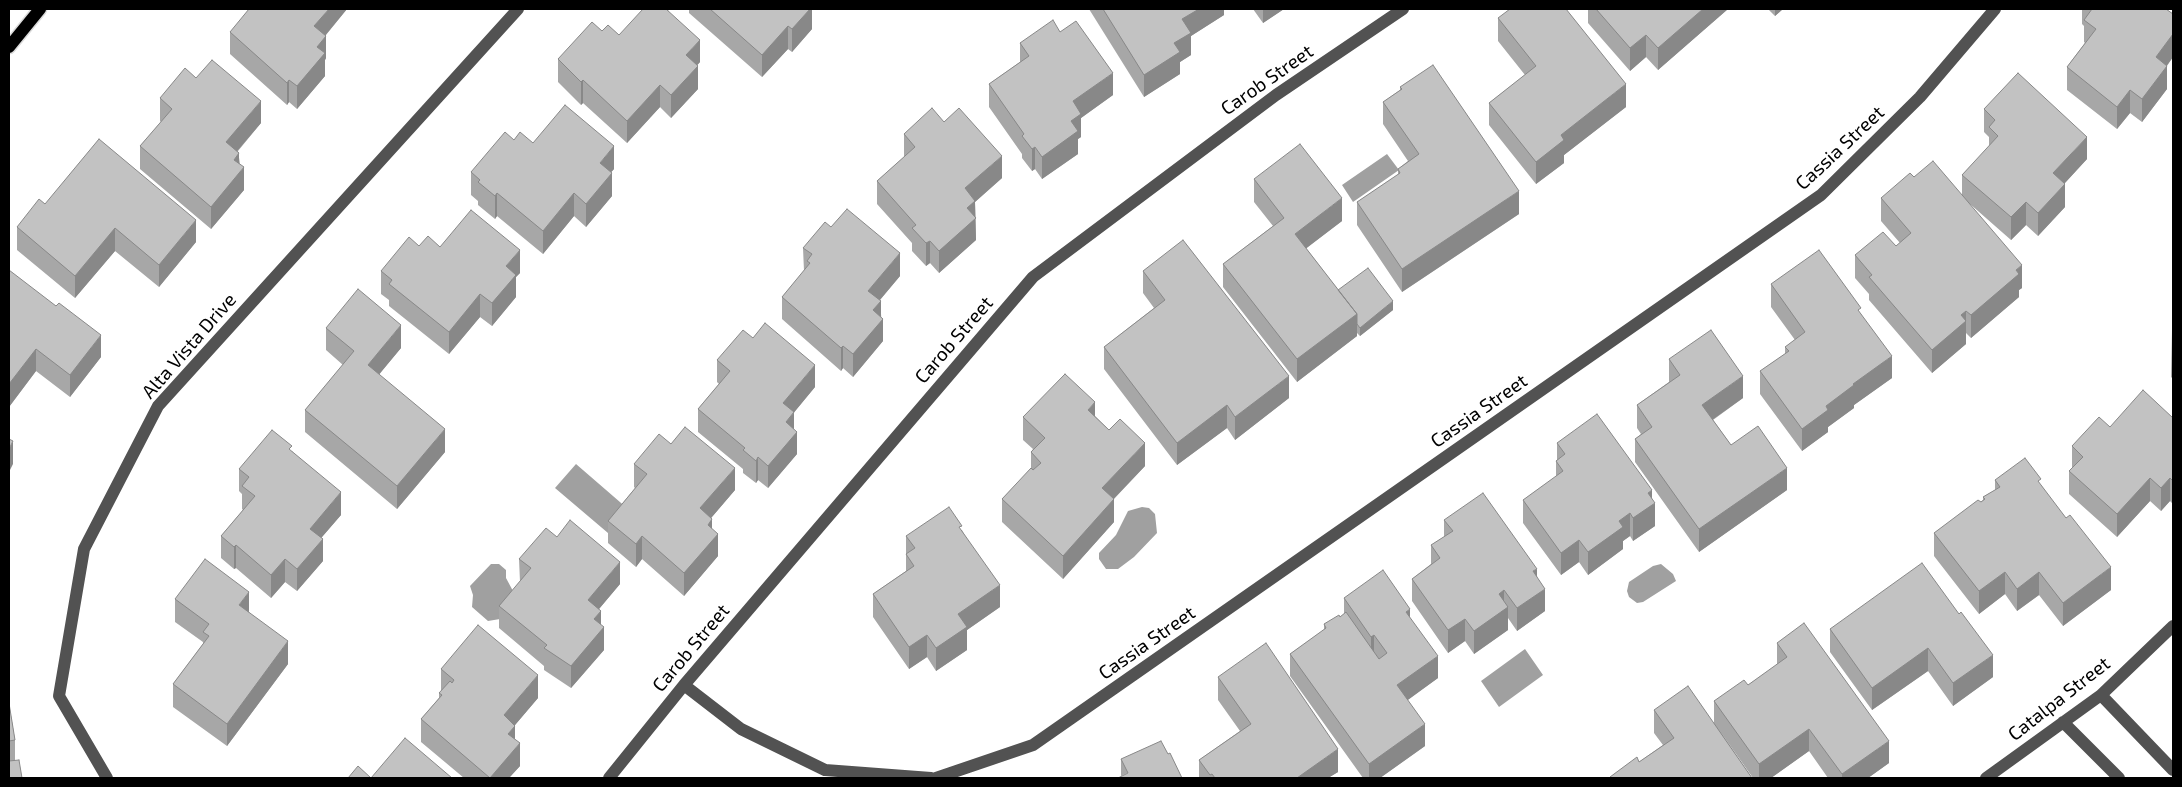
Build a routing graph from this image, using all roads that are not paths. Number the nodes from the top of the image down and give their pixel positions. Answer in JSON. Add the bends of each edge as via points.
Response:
{"nodes":[{"id":1,"x":40,"y":9,"type":"edge"},
{"id":2,"x":518,"y":9,"type":"edge"},
{"id":3,"x":1403,"y":9,"type":"edge"},
{"id":4,"x":1995,"y":9,"type":"edge"},
{"id":5,"x":9,"y":47,"type":"edge"},
{"id":6,"x":2173,"y":626,"type":"edge"},
{"id":7,"x":684,"y":685,"type":"junction"},
{"id":8,"x":2101,"y":696,"type":"junction"},
{"id":9,"x":2063,"y":722,"type":"junction"},
{"id":10,"x":2173,"y":770,"type":"edge"},
{"id":11,"x":107,"y":778,"type":"edge"},
{"id":12,"x":609,"y":778,"type":"edge"},
{"id":13,"x":931,"y":778,"type":"edge"},
{"id":14,"x":936,"y":778,"type":"edge"},
{"id":15,"x":1986,"y":778,"type":"edge"},
{"id":16,"x":2119,"y":778,"type":"edge"}],
"edges":[{"from":1,"to":5,"type":"main road"},
{"from":2,"to":11,"type":"street","name":"Alta Vista Drive","via":[[158,406],[84,549],[59,696]]},
{"from":3,"to":7,"type":"street","name":"Carob Street","via":[[1276,96],[1033,277]]},
{"from":4,"to":14,"type":"street","name":"Cassia Street","via":[[1920,97],[1821,195],[1033,745]]},
{"from":6,"to":8,"type":"street","name":"Catalpa Street"},
{"from":7,"to":12,"type":"street","name":"Carob Street"},
{"from":7,"to":13,"type":"street","via":[[741,730],[825,770]]},
{"from":8,"to":9,"type":"street","name":"Catalpa Street"},
{"from":8,"to":10,"type":"street"},
{"from":9,"to":15,"type":"street","name":"Catalpa Street"},
{"from":9,"to":16,"type":"street"}]}
